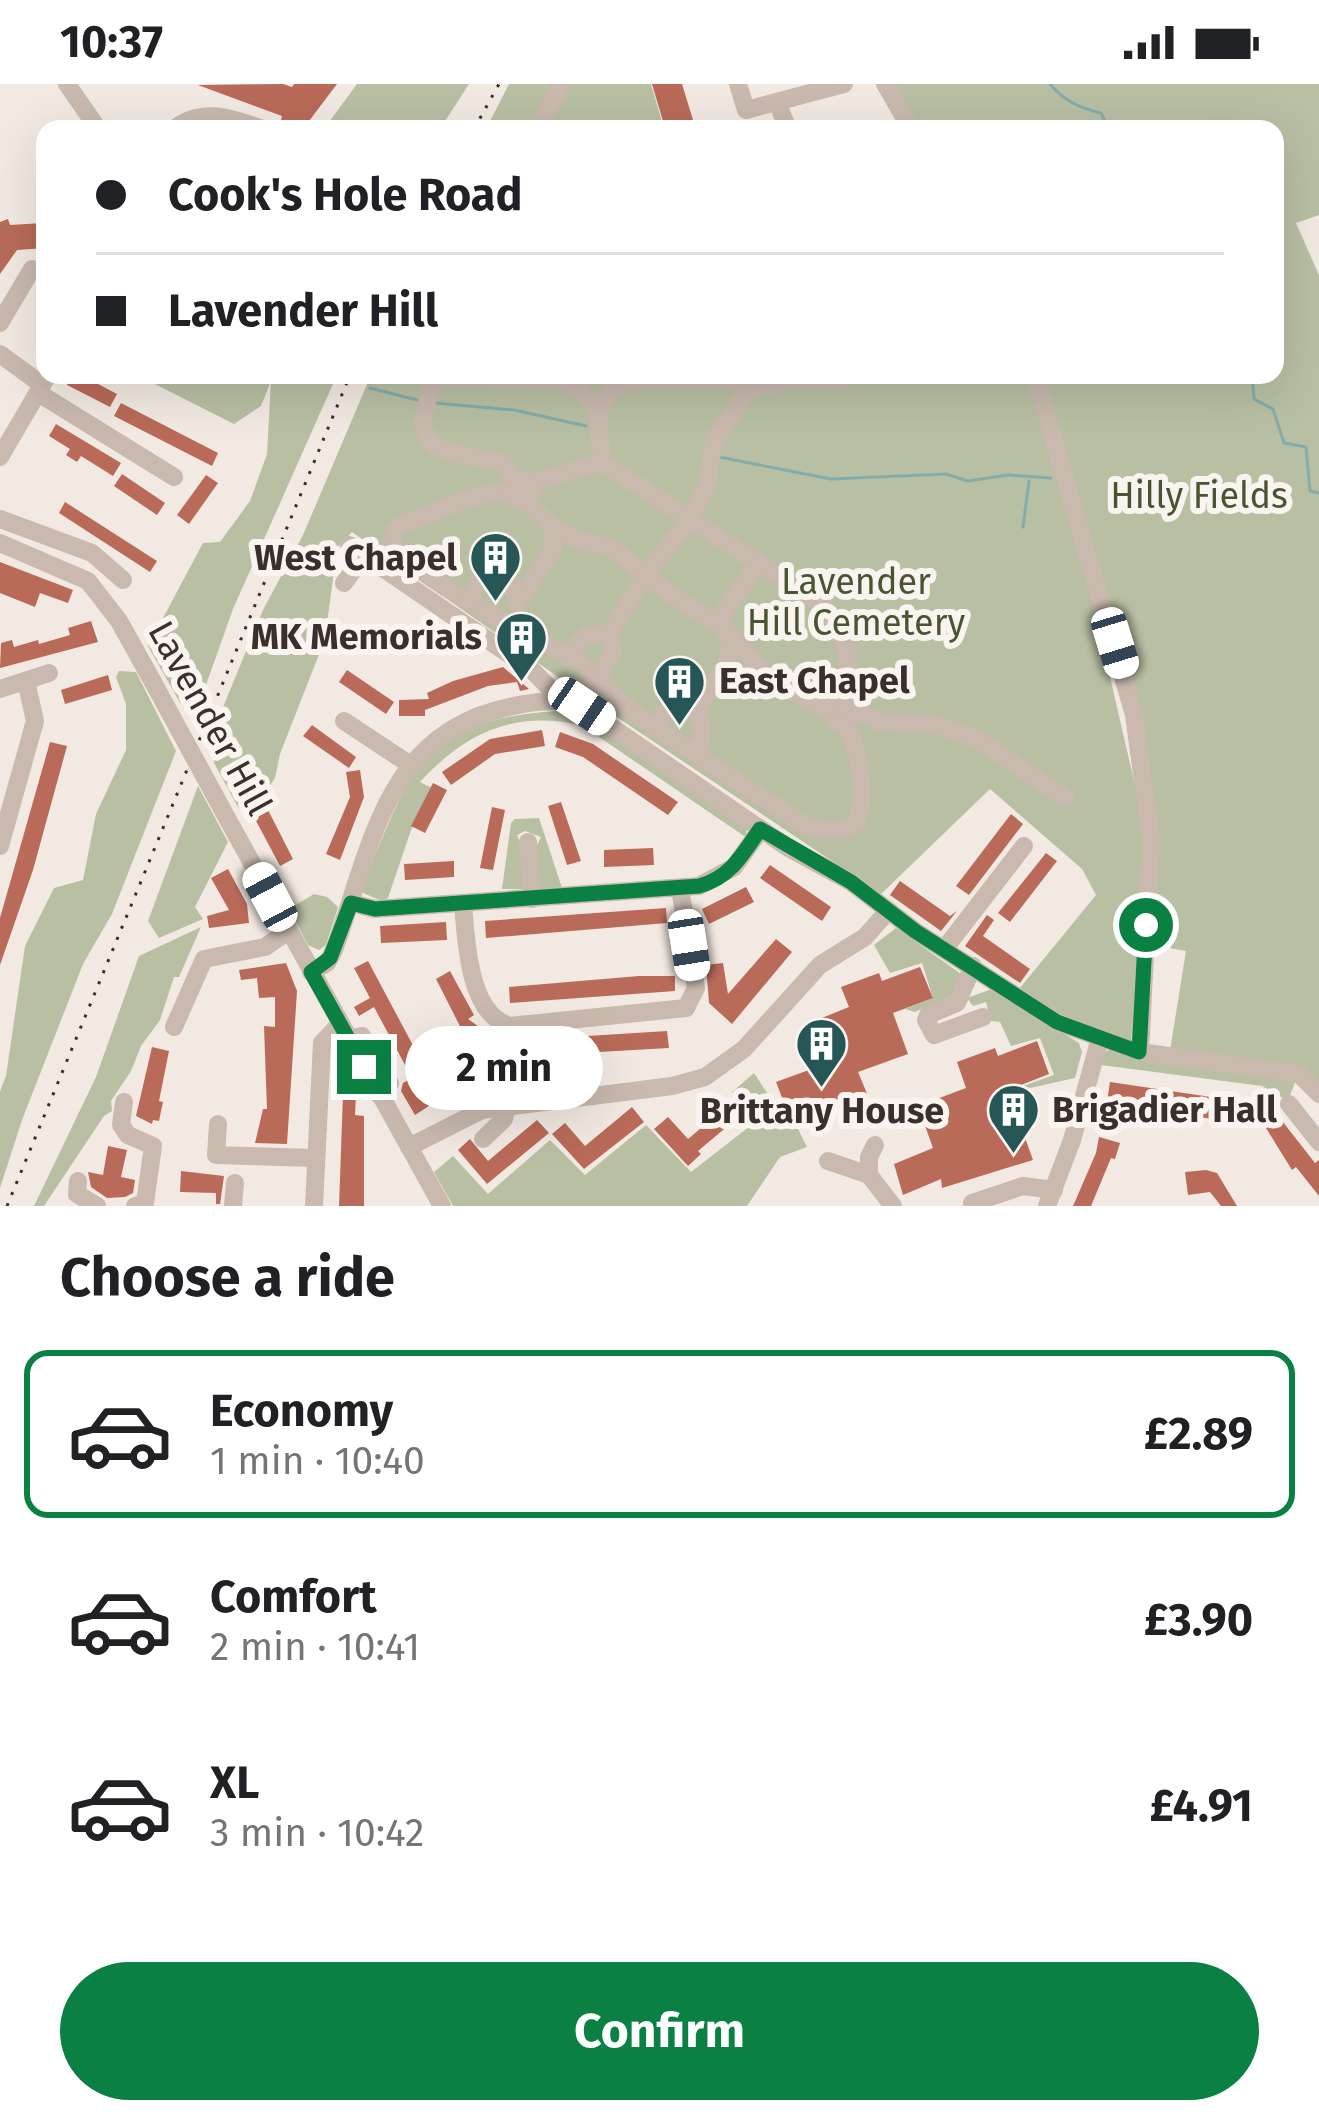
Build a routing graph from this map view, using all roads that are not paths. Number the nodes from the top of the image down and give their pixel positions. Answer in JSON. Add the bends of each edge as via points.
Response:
{"nodes":[{"id":1,"x":67,"y":84,"type":"edge"},
{"id":2,"x":561,"y":84,"type":"edge"},
{"id":3,"x":738,"y":84,"type":"edge"},
{"id":4,"x":844,"y":84,"type":"edge"},
{"id":5,"x":885,"y":84,"type":"edge"},
{"id":6,"x":92,"y":120,"type":"edge"},
{"id":7,"x":188,"y":120,"type":"edge"},
{"id":8,"x":237,"y":120,"type":"edge"},
{"id":9,"x":543,"y":120,"type":"edge"},
{"id":10,"x":906,"y":120,"type":"edge"},
{"id":11,"x":32,"y":268,"type":"dead end"},
{"id":12,"x":0,"y":323,"type":"edge"},
{"id":13,"x":0,"y":354,"type":"edge"},
{"id":14,"x":36,"y":379,"type":"edge"},
{"id":15,"x":43,"y":384,"type":"edge"},
{"id":16,"x":464,"y":384,"type":"edge"},
{"id":17,"x":568,"y":384,"type":"edge"},
{"id":18,"x":623,"y":384,"type":"edge"},
{"id":19,"x":754,"y":384,"type":"edge"},
{"id":20,"x":1037,"y":384,"type":"edge"},
{"id":21,"x":432,"y":388,"type":"edge"},
{"id":22,"x":597,"y":408,"type":"junction"},
{"id":23,"x":0,"y":457,"type":"edge"},
{"id":24,"x":602,"y":462,"type":"junction"},
{"id":25,"x":174,"y":477,"type":"dead end"},
{"id":26,"x":521,"y":490,"type":"junction"},
{"id":27,"x":0,"y":519,"type":"edge"},
{"id":28,"x":686,"y":520,"type":"junction"},
{"id":29,"x":553,"y":527,"type":"junction"},
{"id":30,"x":578,"y":540,"type":"junction"},
{"id":31,"x":0,"y":543,"type":"edge"},
{"id":32,"x":553,"y":550,"type":"junction"},
{"id":33,"x":758,"y":562,"type":"junction"},
{"id":34,"x":646,"y":575,"type":"junction"},
{"id":35,"x":123,"y":580,"type":"dead end"},
{"id":36,"x":344,"y":583,"type":"dead end"},
{"id":37,"x":518,"y":601,"type":"junction"},
{"id":38,"x":470,"y":602,"type":"junction"},
{"id":39,"x":508,"y":623,"type":"junction"},
{"id":40,"x":722,"y":626,"type":"junction"},
{"id":41,"x":609,"y":633,"type":"junction"},
{"id":42,"x":567,"y":655,"type":"junction"},
{"id":43,"x":755,"y":664,"type":"junction"},
{"id":44,"x":726,"y":665,"type":"junction"},
{"id":45,"x":49,"y":673,"type":"dead end"},
{"id":46,"x":596,"y":680,"type":"junction"},
{"id":47,"x":26,"y":681,"type":"junction"},
{"id":48,"x":0,"y":689,"type":"edge"},
{"id":49,"x":560,"y":699,"type":"junction"},
{"id":50,"x":582,"y":706,"type":"junction"},
{"id":51,"x":697,"y":709,"type":"junction"},
{"id":52,"x":843,"y":711,"type":"junction"},
{"id":53,"x":344,"y":722,"type":"dead end"},
{"id":54,"x":658,"y":727,"type":"junction"},
{"id":55,"x":693,"y":751,"type":"junction"},
{"id":56,"x":0,"y":764,"type":"edge"},
{"id":57,"x":409,"y":764,"type":"junction"},
{"id":58,"x":21,"y":770,"type":"junction"},
{"id":59,"x":1066,"y":798,"type":"dead end"},
{"id":60,"x":760,"y":829,"type":"junction"},
{"id":61,"x":528,"y":842,"type":"dead end"},
{"id":62,"x":0,"y":846,"type":"edge"},
{"id":63,"x":1024,"y":846,"type":"dead end"},
{"id":64,"x":680,"y":888,"type":"junction"},
{"id":65,"x":532,"y":899,"type":"junction"},
{"id":66,"x":351,"y":903,"type":"junction"},
{"id":67,"x":464,"y":904,"type":"junction"},
{"id":68,"x":888,"y":911,"type":"junction"},
{"id":69,"x":288,"y":932,"type":"junction"},
{"id":70,"x":945,"y":948,"type":"junction"},
{"id":71,"x":973,"y":967,"type":"junction"},
{"id":72,"x":311,"y":972,"type":"junction"},
{"id":73,"x":983,"y":1017,"type":"dead end"},
{"id":74,"x":174,"y":1027,"type":"dead end"},
{"id":75,"x":344,"y":1032,"type":"junction"},
{"id":76,"x":1100,"y":1038,"type":"junction"},
{"id":77,"x":1139,"y":1052,"type":"junction"},
{"id":78,"x":1319,"y":1094,"type":"edge"},
{"id":79,"x":124,"y":1102,"type":"dead end"},
{"id":80,"x":1289,"y":1104,"type":"dead end"},
{"id":81,"x":507,"y":1106,"type":"junction"},
{"id":82,"x":218,"y":1124,"type":"dead end"},
{"id":83,"x":483,"y":1139,"type":"dead end"},
{"id":84,"x":1319,"y":1142,"type":"edge"},
{"id":85,"x":874,"y":1144,"type":"dead end"},
{"id":86,"x":409,"y":1148,"type":"junction"},
{"id":87,"x":316,"y":1158,"type":"junction"},
{"id":88,"x":828,"y":1161,"type":"dead end"},
{"id":89,"x":869,"y":1175,"type":"junction"},
{"id":90,"x":78,"y":1181,"type":"dead end"},
{"id":91,"x":235,"y":1183,"type":"dead end"},
{"id":92,"x":1051,"y":1198,"type":"edge"},
{"id":93,"x":972,"y":1204,"type":"edge"},
{"id":94,"x":97,"y":1206,"type":"edge"},
{"id":95,"x":135,"y":1206,"type":"edge"},
{"id":96,"x":233,"y":1206,"type":"edge"},
{"id":97,"x":314,"y":1206,"type":"edge"},
{"id":98,"x":442,"y":1206,"type":"edge"},
{"id":99,"x":893,"y":1206,"type":"edge"}],
"edges":[{"from":1,"to":6,"type":"street"},
{"from":2,"to":9,"type":"street"},
{"from":3,"to":4,"type":"street","via":[[746,110]]},
{"from":5,"to":10,"type":"street"},
{"from":7,"to":8,"type":"street"},
{"from":11,"to":12,"type":"street"},
{"from":13,"to":14,"type":"street"},
{"from":15,"to":23,"type":"street"},
{"from":15,"to":25,"type":"street"},
{"from":16,"to":21,"type":"street"},
{"from":17,"to":22,"type":"street"},
{"from":18,"to":22,"type":"street"},
{"from":19,"to":28,"type":"street","via":[[714,440],[706,485]]},
{"from":20,"to":77,"type":"street","via":[[1134,715],[1151,840]]},
{"from":21,"to":26,"type":"street","via":[[425,429],[438,447],[504,463]]},
{"from":22,"to":24,"type":"street"},
{"from":24,"to":26,"type":"street"},
{"from":24,"to":28,"type":"street"},
{"from":26,"to":29,"type":"street"},
{"from":26,"to":38,"type":"street","via":[[484,493],[393,533],[399,554]]},
{"from":27,"to":35,"type":"street","via":[[92,553]]},
{"from":28,"to":33,"type":"street"},
{"from":28,"to":34,"type":"street"},
{"from":29,"to":30,"type":"street"},
{"from":29,"to":32,"type":"street"},
{"from":30,"to":32,"type":"street"},
{"from":30,"to":34,"type":"street","via":[[610,547]]},
{"from":31,"to":69,"type":"street","name":"Lavender Hill","bridge":true,"via":[[88,581],[119,621]]},
{"from":32,"to":37,"type":"street"},
{"from":33,"to":40,"type":"street"},
{"from":33,"to":52,"type":"street","via":[[834,619],[846,648]]},
{"from":34,"to":40,"type":"street"},
{"from":34,"to":41,"type":"street"},
{"from":36,"to":49,"type":"street","via":[[357,550],[532,670]]},
{"from":37,"to":38,"type":"street","via":[[513,587],[494,576],[476,584]]},
{"from":37,"to":39,"type":"street"},
{"from":38,"to":39,"type":"street"},
{"from":39,"to":42,"type":"street"},
{"from":40,"to":43,"type":"street"},
{"from":40,"to":44,"type":"street","via":[[730,643]]},
{"from":41,"to":42,"type":"street","via":[[586,636]]},
{"from":41,"to":46,"type":"street","via":[[613,651]]},
{"from":42,"to":46,"type":"street"},
{"from":43,"to":44,"type":"street"},
{"from":43,"to":52,"type":"street","via":[[791,693]]},
{"from":44,"to":51,"type":"street"},
{"from":45,"to":47,"type":"street"},
{"from":46,"to":50,"type":"street"},
{"from":46,"to":54,"type":"street"},
{"from":47,"to":48,"type":"street"},
{"from":47,"to":58,"type":"street","via":[[35,721]]},
{"from":49,"to":50,"type":"street"},
{"from":49,"to":57,"type":"street","via":[[456,724]]},
{"from":50,"to":60,"type":"street"},
{"from":51,"to":54,"type":"street","via":[[674,708]]},
{"from":51,"to":55,"type":"street","via":[[702,737]]},
{"from":52,"to":55,"type":"street","via":[[861,794],[857,822],[846,830],[806,826]]},
{"from":52,"to":59,"type":"street","via":[[978,739]]},
{"from":53,"to":57,"type":"street"},
{"from":54,"to":55,"type":"street"},
{"from":56,"to":58,"type":"street"},
{"from":57,"to":66,"type":"street"},
{"from":58,"to":62,"type":"street"},
{"from":60,"to":64,"type":"street","via":[[722,877]]},
{"from":60,"to":68,"type":"street"},
{"from":61,"to":65,"type":"street"},
{"from":63,"to":70,"type":"street"},
{"from":64,"to":65,"type":"street"},
{"from":64,"to":67,"type":"street","via":[[696,988],[686,1008],[510,1026],[494,1017],[471,976]]},
{"from":65,"to":67,"type":"street"},
{"from":66,"to":67,"type":"street"},
{"from":66,"to":72,"type":"street","via":[[330,958]]},
{"from":68,"to":70,"type":"street"},
{"from":68,"to":81,"type":"street","via":[[865,937],[820,964],[744,1049],[705,1076]]},
{"from":69,"to":72,"type":"street","name":"Lavender Hill"},
{"from":69,"to":74,"type":"street","via":[[265,947],[204,959]]},
{"from":70,"to":71,"type":"street"},
{"from":71,"to":73,"type":"street","via":[[957,1003],[926,1020],[934,1035]]},
{"from":71,"to":76,"type":"street","via":[[1057,1022]]},
{"from":72,"to":75,"type":"street","name":"Lavender Hill"},
{"from":75,"to":86,"type":"street","name":"Lavender Hill"},
{"from":75,"to":87,"type":"street","via":[[322,1043]]},
{"from":76,"to":77,"type":"street"},
{"from":76,"to":92,"type":"street"},
{"from":77,"to":78,"type":"street","via":[[1277,1069],[1299,1075]]},
{"from":79,"to":95,"type":"street","via":[[121,1125],[153,1146],[146,1203]]},
{"from":80,"to":84,"type":"street"},
{"from":81,"to":83,"type":"street"},
{"from":81,"to":86,"type":"street","via":[[470,1114]]},
{"from":82,"to":87,"type":"street","via":[[212,1158]]},
{"from":85,"to":89,"type":"street"},
{"from":86,"to":98,"type":"street","name":"Lavender Hill"},
{"from":87,"to":97,"type":"street"},
{"from":88,"to":89,"type":"street"},
{"from":89,"to":99,"type":"street"},
{"from":90,"to":94,"type":"street","via":[[77,1194]]},
{"from":91,"to":96,"type":"street"},
{"from":92,"to":93,"type":"street","via":[[1023,1186]]}]}
